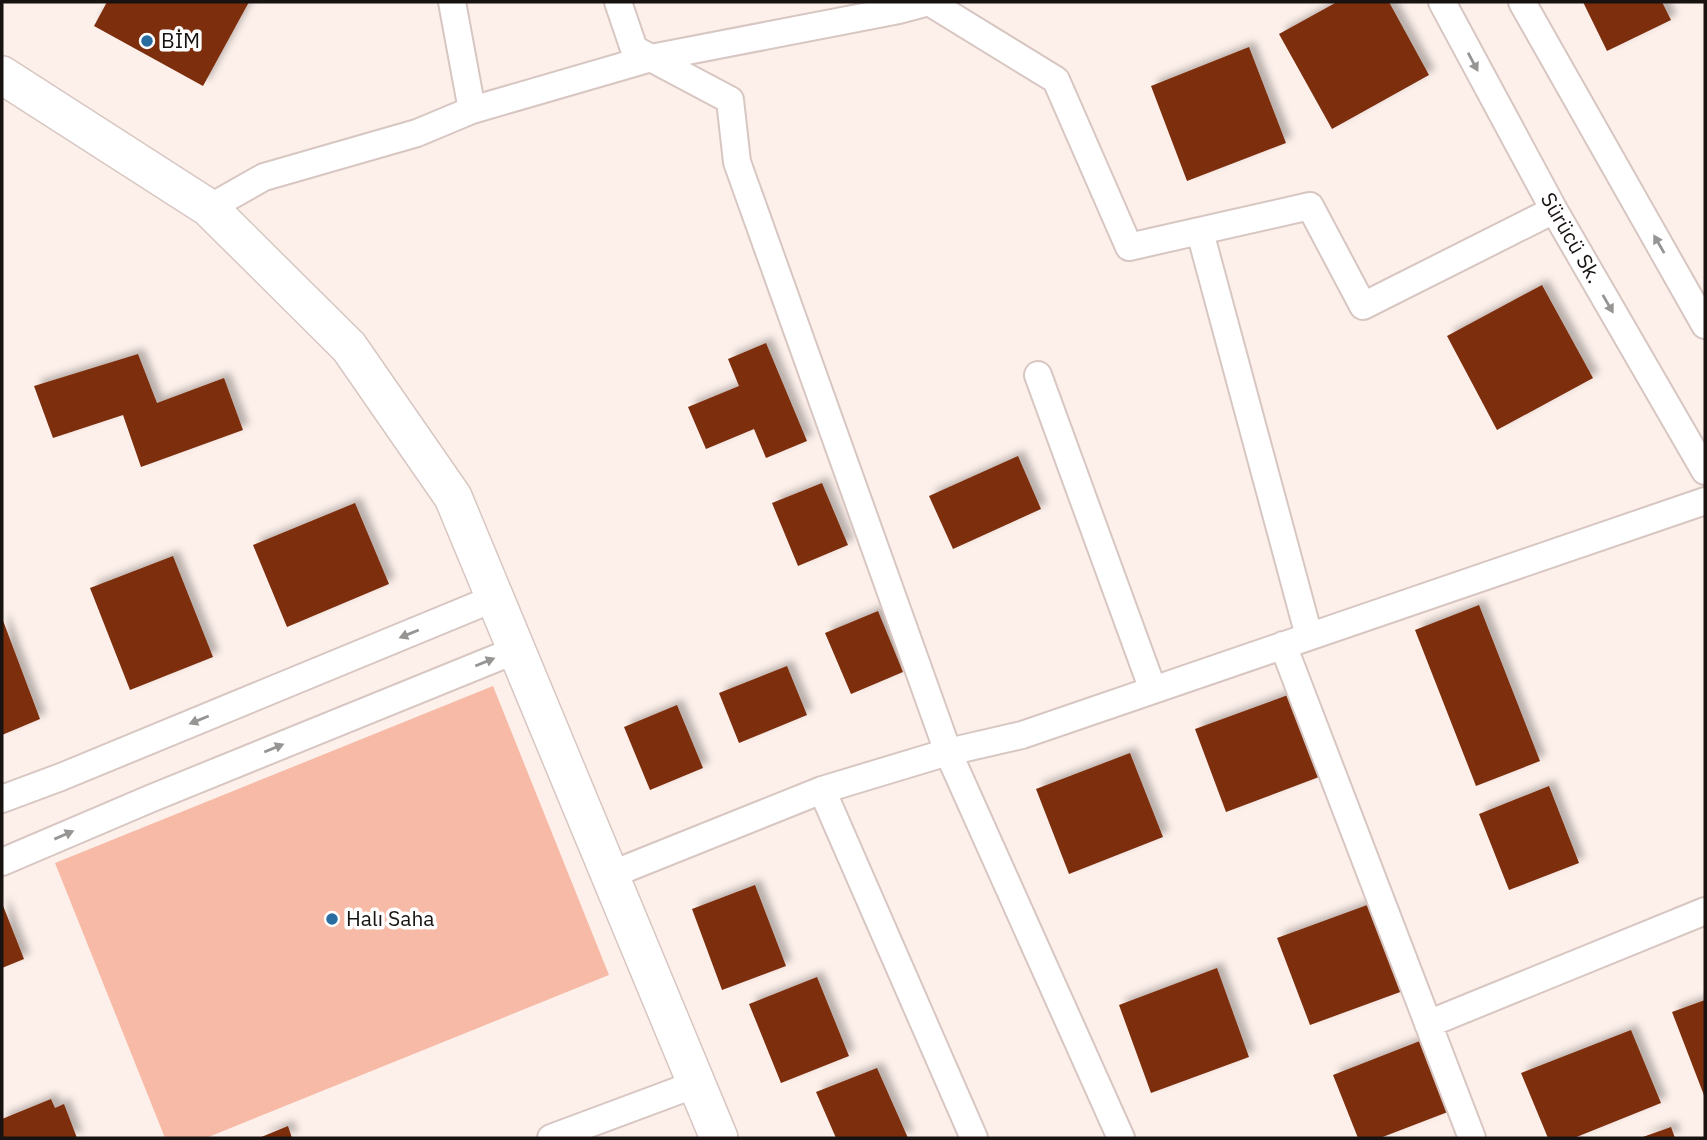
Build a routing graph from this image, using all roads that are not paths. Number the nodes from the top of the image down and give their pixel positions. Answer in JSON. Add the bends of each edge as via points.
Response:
{"nodes":[{"id":1,"x":452,"y":2,"type":"edge"},
{"id":2,"x":618,"y":2,"type":"edge"},
{"id":3,"x":929,"y":2,"type":"edge"},
{"id":4,"x":1442,"y":2,"type":"edge"},
{"id":5,"x":1522,"y":2,"type":"edge"},
{"id":6,"x":651,"y":58,"type":"junction"},
{"id":7,"x":2,"y":75,"type":"edge"},
{"id":8,"x":472,"y":110,"type":"junction"},
{"id":9,"x":209,"y":208,"type":"junction"},
{"id":10,"x":1554,"y":210,"type":"junction"},
{"id":11,"x":1200,"y":232,"type":"junction"},
{"id":12,"x":1705,"y":325,"type":"edge"},
{"id":13,"x":1038,"y":374,"type":"dead end"},
{"id":14,"x":1705,"y":471,"type":"edge"},
{"id":15,"x":1705,"y":501,"type":"edge"},
{"id":16,"x":495,"y":598,"type":"junction"},
{"id":17,"x":1309,"y":636,"type":"junction"},
{"id":18,"x":1283,"y":645,"type":"junction"},
{"id":19,"x":516,"y":650,"type":"junction"},
{"id":20,"x":1153,"y":690,"type":"junction"},
{"id":21,"x":948,"y":752,"type":"junction"},
{"id":22,"x":822,"y":790,"type":"junction"},
{"id":23,"x":2,"y":799,"type":"edge"},
{"id":24,"x":2,"y":862,"type":"edge"},
{"id":25,"x":610,"y":875,"type":"junction"},
{"id":26,"x":1705,"y":911,"type":"edge"},
{"id":27,"x":1428,"y":1024,"type":"junction"},
{"id":28,"x":696,"y":1084,"type":"junction"},
{"id":29,"x":551,"y":1138,"type":"edge"},
{"id":30,"x":719,"y":1138,"type":"edge"},
{"id":31,"x":974,"y":1138,"type":"edge"},
{"id":32,"x":1121,"y":1138,"type":"edge"},
{"id":33,"x":1472,"y":1138,"type":"edge"}],
"edges":[{"from":1,"to":8,"type":"street"},
{"from":2,"to":6,"type":"street","via":[[634,49]]},
{"from":3,"to":6,"type":"street"},
{"from":3,"to":11,"type":"street","via":[[1056,80],[1129,247]]},
{"from":4,"to":10,"type":"street","name":"Sürücü Sk.","one_way":true},
{"from":12,"to":5,"type":"street","one_way":true},
{"from":6,"to":8,"type":"street"},
{"from":6,"to":21,"type":"street","via":[[730,100],[737,162]]},
{"from":7,"to":9,"type":"street"},
{"from":8,"to":9,"type":"street","via":[[417,133],[264,177]]},
{"from":9,"to":16,"type":"street","via":[[349,347],[453,497]]},
{"from":10,"to":11,"type":"street","via":[[1363,306],[1310,206]]},
{"from":10,"to":14,"type":"street","name":"Sürücü Sk.","one_way":true},
{"from":11,"to":17,"type":"street"},
{"from":13,"to":20,"type":"street"},
{"from":15,"to":17,"type":"street"},
{"from":16,"to":19,"type":"street"},
{"from":16,"to":23,"type":"street","one_way":true},
{"from":17,"to":18,"type":"street"},
{"from":18,"to":20,"type":"street"},
{"from":18,"to":27,"type":"street"},
{"from":24,"to":19,"type":"street","one_way":true},
{"from":19,"to":25,"type":"street"},
{"from":20,"to":21,"type":"street","via":[[1022,735]]},
{"from":21,"to":22,"type":"street"},
{"from":21,"to":32,"type":"street"},
{"from":22,"to":25,"type":"street"},
{"from":22,"to":31,"type":"street"},
{"from":25,"to":28,"type":"street"},
{"from":26,"to":27,"type":"street"},
{"from":27,"to":33,"type":"street"},
{"from":28,"to":29,"type":"street"},
{"from":28,"to":30,"type":"street"}]}
